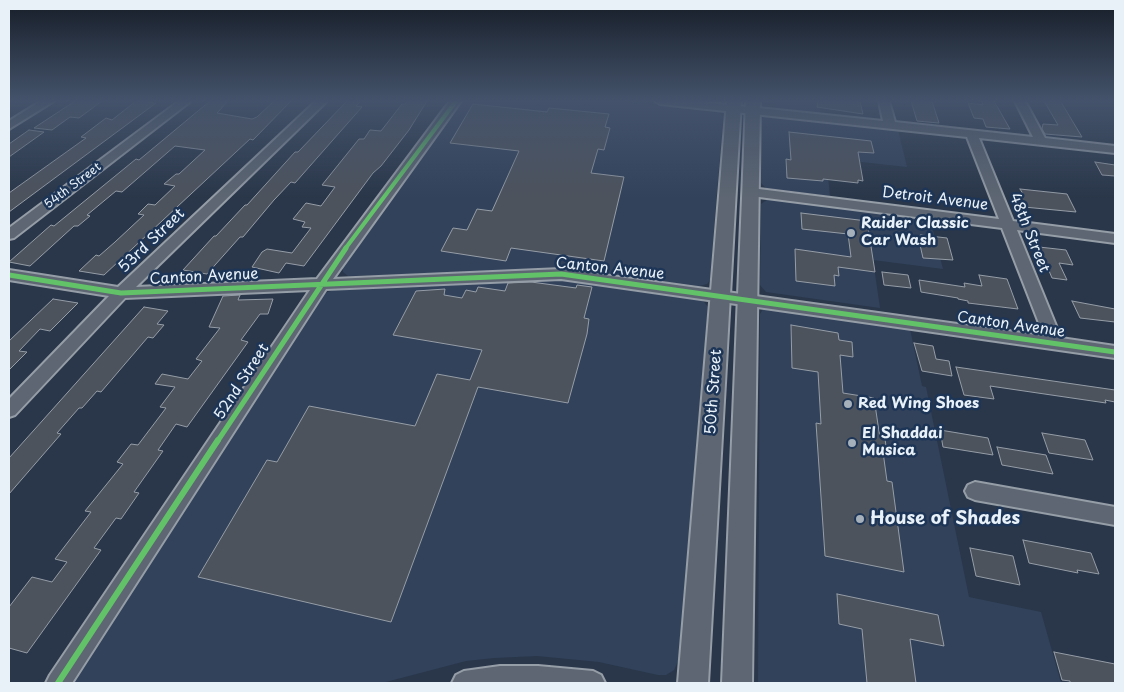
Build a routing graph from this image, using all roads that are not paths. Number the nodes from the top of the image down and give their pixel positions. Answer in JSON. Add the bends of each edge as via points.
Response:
{"nodes":[{"id":1,"x":143,"y":133,"type":"edge"},
{"id":2,"x":288,"y":133,"type":"edge"},
{"id":3,"x":432,"y":133,"type":"edge"},
{"id":4,"x":740,"y":133,"type":"edge"},
{"id":5,"x":746,"y":133,"type":"edge"},
{"id":6,"x":965,"y":133,"type":"edge"},
{"id":7,"x":1037,"y":133,"type":"edge"},
{"id":8,"x":972,"y":134,"type":"junction"},
{"id":9,"x":1041,"y":142,"type":"junction"},
{"id":10,"x":1115,"y":149,"type":"edge"},
{"id":11,"x":751,"y":192,"type":"junction"},
{"id":12,"x":1008,"y":225,"type":"junction"},
{"id":13,"x":9,"y":235,"type":"edge"},
{"id":14,"x":1115,"y":238,"type":"edge"},
{"id":15,"x":9,"y":276,"type":"edge"},
{"id":16,"x":321,"y":284,"type":"junction"},
{"id":17,"x":121,"y":293,"type":"junction"},
{"id":18,"x":721,"y":295,"type":"junction"},
{"id":19,"x":748,"y":298,"type":"junction"},
{"id":20,"x":1055,"y":344,"type":"junction"},
{"id":21,"x":1115,"y":352,"type":"edge"},
{"id":22,"x":9,"y":410,"type":"edge"},
{"id":23,"x":975,"y":491,"type":"dead end"},
{"id":24,"x":1115,"y":516,"type":"edge"},
{"id":25,"x":58,"y":683,"type":"edge"},
{"id":26,"x":464,"y":683,"type":"edge"},
{"id":27,"x":593,"y":683,"type":"edge"},
{"id":28,"x":693,"y":683,"type":"edge"},
{"id":29,"x":736,"y":683,"type":"edge"}],
"edges":[{"from":1,"to":13,"type":"street","name":"54th Street"},
{"from":2,"to":17,"type":"street","name":"53rd Street"},
{"from":3,"to":16,"type":"street","name":"52nd Street"},
{"from":4,"to":18,"type":"main road","name":"50th Street"},
{"from":5,"to":11,"type":"main road","name":"50th Street"},
{"from":6,"to":8,"type":"street"},
{"from":7,"to":9,"type":"street"},
{"from":8,"to":9,"type":"street"},
{"from":8,"to":12,"type":"street","name":"48th Street"},
{"from":9,"to":10,"type":"street"},
{"from":11,"to":12,"type":"street","name":"Detroit Avenue"},
{"from":11,"to":19,"type":"main road","name":"50th Street"},
{"from":12,"to":14,"type":"street","name":"Detroit Avenue"},
{"from":12,"to":20,"type":"street","name":"48th Street"},
{"from":15,"to":17,"type":"street","name":"Canton Avenue"},
{"from":16,"to":17,"type":"street","name":"Canton Avenue"},
{"from":16,"to":18,"type":"street","name":"Canton Avenue","via":[[561,274]]},
{"from":16,"to":25,"type":"street","name":"52nd Street"},
{"from":17,"to":22,"type":"street","name":"53rd Street"},
{"from":18,"to":19,"type":"street","name":"Canton Avenue"},
{"from":18,"to":28,"type":"main road","name":"50th Street"},
{"from":19,"to":20,"type":"street","name":"Canton Avenue"},
{"from":19,"to":29,"type":"main road","name":"50th Street"},
{"from":20,"to":21,"type":"street","name":"Canton Avenue"},
{"from":23,"to":24,"type":"street"},
{"from":26,"to":27,"type":"street","via":[[500,678],[538,678]]}]}
